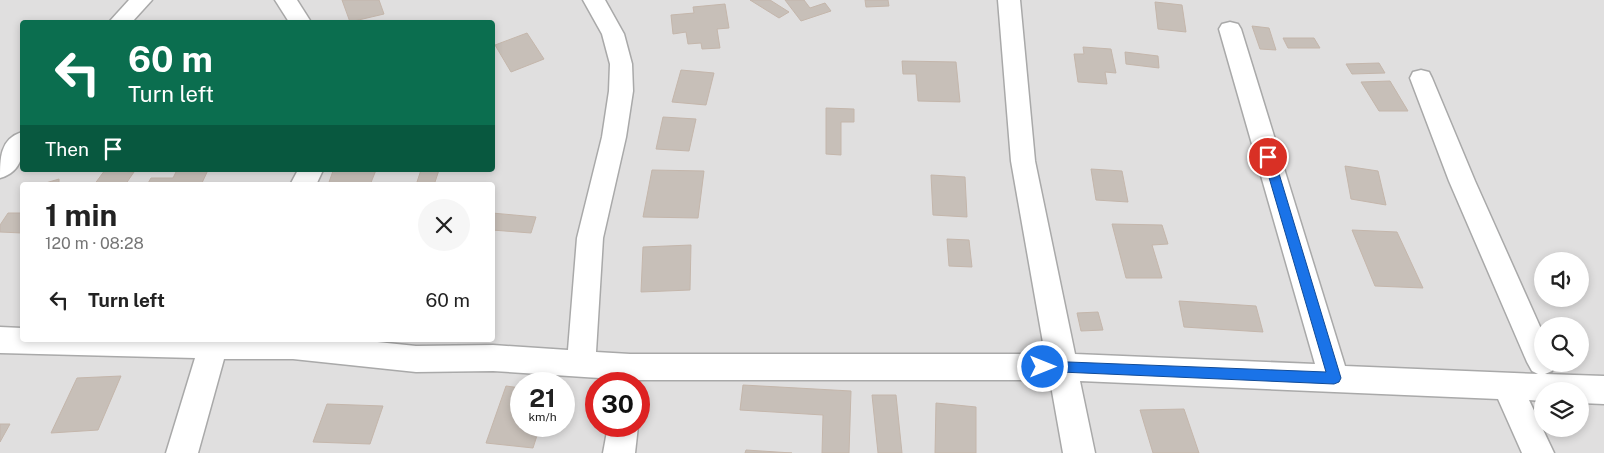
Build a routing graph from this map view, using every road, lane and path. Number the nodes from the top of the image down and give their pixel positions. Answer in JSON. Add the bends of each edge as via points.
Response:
{"nodes":[{"id":1,"x":141,"y":0,"type":"edge"},
{"id":2,"x":286,"y":0,"type":"edge"},
{"id":3,"x":594,"y":0,"type":"edge"},
{"id":4,"x":1009,"y":0,"type":"edge"},
{"id":5,"x":122,"y":20,"type":"edge"},
{"id":6,"x":299,"y":20,"type":"edge"},
{"id":7,"x":1230,"y":29,"type":"dead end"},
{"id":8,"x":1420,"y":78,"type":"dead end"},
{"id":9,"x":20,"y":143,"type":"edge"},
{"id":10,"x":0,"y":168,"type":"edge"},
{"id":11,"x":0,"y":340,"type":"edge"},
{"id":12,"x":20,"y":340,"type":"edge"},
{"id":13,"x":143,"y":342,"type":"edge"},
{"id":14,"x":214,"y":343,"type":"edge"},
{"id":15,"x":1534,"y":344,"type":"edge"},
{"id":16,"x":581,"y":364,"type":"junction"},
{"id":17,"x":1062,"y":367,"type":"junction"},
{"id":18,"x":613,"y":372,"type":"edge"},
{"id":19,"x":1543,"y":372,"type":"edge"},
{"id":20,"x":1549,"y":372,"type":"edge"},
{"id":21,"x":650,"y":376,"type":"edge"},
{"id":22,"x":1334,"y":378,"type":"junction"},
{"id":23,"x":1507,"y":385,"type":"junction"},
{"id":24,"x":1604,"y":390,"type":"edge"},
{"id":25,"x":621,"y":437,"type":"edge"},
{"id":26,"x":182,"y":453,"type":"edge"},
{"id":27,"x":619,"y":453,"type":"edge"},
{"id":28,"x":1079,"y":453,"type":"edge"},
{"id":29,"x":1538,"y":453,"type":"edge"}],
"edges":[{"from":1,"to":5,"type":"street"},
{"from":2,"to":6,"type":"street"},
{"from":3,"to":16,"type":"street","via":[[613,34],[621,64],[621,91],[614,137],[590,238]]},
{"from":4,"to":17,"type":"street","via":[[1024,161]]},
{"from":7,"to":22,"type":"street"},
{"from":8,"to":15,"type":"street"},
{"from":9,"to":10,"type":"street"},
{"from":11,"to":12,"type":"street"},
{"from":13,"to":14,"type":"street"},
{"from":14,"to":16,"type":"street","via":[[294,346],[416,359],[493,358]]},
{"from":14,"to":26,"type":"street"},
{"from":16,"to":18,"type":"street"},
{"from":17,"to":21,"type":"street"},
{"from":17,"to":22,"type":"street"},
{"from":17,"to":28,"type":"street"},
{"from":19,"to":23,"type":"street"},
{"from":20,"to":24,"type":"street"},
{"from":22,"to":23,"type":"street"},
{"from":23,"to":29,"type":"street"},
{"from":25,"to":27,"type":"street"}]}
